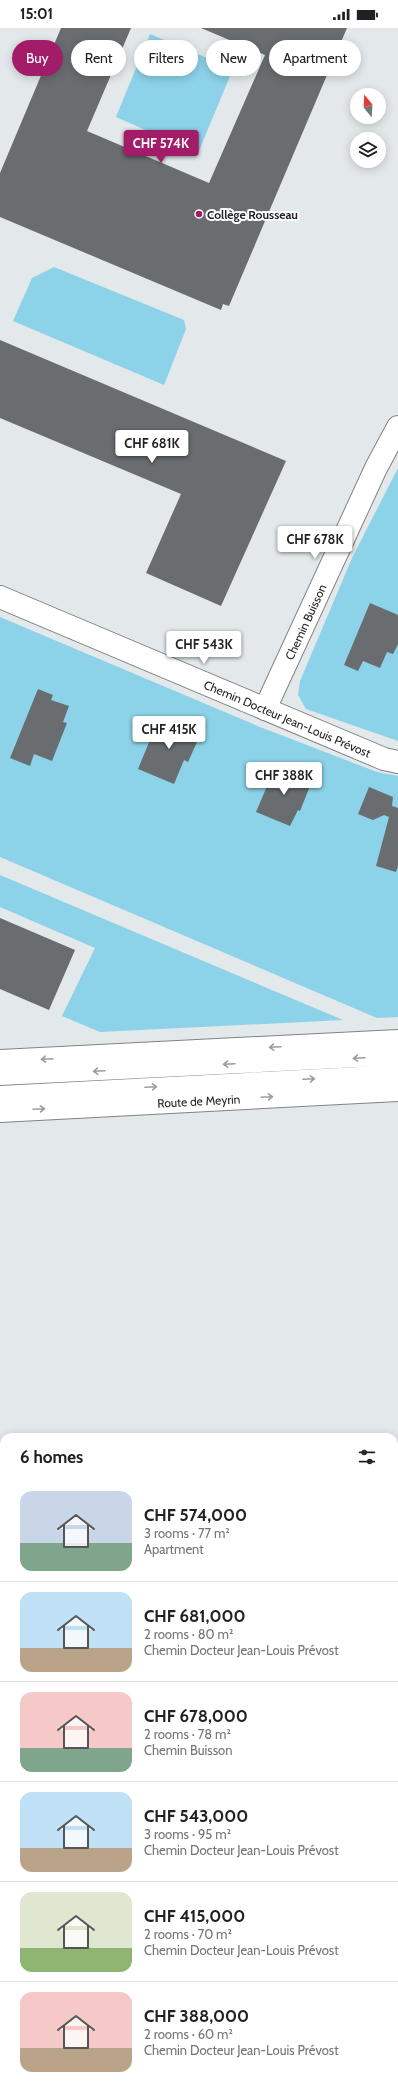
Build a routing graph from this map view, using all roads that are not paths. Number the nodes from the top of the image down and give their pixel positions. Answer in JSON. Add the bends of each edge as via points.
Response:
{"nodes":[{"id":1,"x":398,"y":427,"type":"edge"},
{"id":2,"x":0,"y":597,"type":"edge"},
{"id":3,"x":265,"y":709,"type":"junction"},
{"id":4,"x":398,"y":762,"type":"edge"},
{"id":5,"x":398,"y":1041,"type":"edge"},
{"id":6,"x":398,"y":1056,"type":"edge"},
{"id":7,"x":0,"y":1061,"type":"edge"},
{"id":8,"x":398,"y":1074,"type":"edge"},
{"id":9,"x":0,"y":1076,"type":"edge"},
{"id":10,"x":398,"y":1090,"type":"edge"},
{"id":11,"x":0,"y":1095,"type":"edge"},
{"id":12,"x":0,"y":1111,"type":"edge"}],
"edges":[{"from":1,"to":3,"type":"main road","name":"Chemin Buisson","via":[[376,468]]},
{"from":2,"to":3,"type":"main road","name":"Chemin Docteur Jean-Louis Prévost"},
{"from":3,"to":4,"type":"main road","name":"Chemin Docteur Jean-Louis Prévost","via":[[384,759]]},
{"from":5,"to":7,"type":"main road","one_way":true},
{"from":6,"to":9,"type":"lane","one_way":true},
{"from":11,"to":8,"type":"lane","one_way":true},
{"from":12,"to":10,"type":"main road","name":"Route de Meyrin","one_way":true}]}
